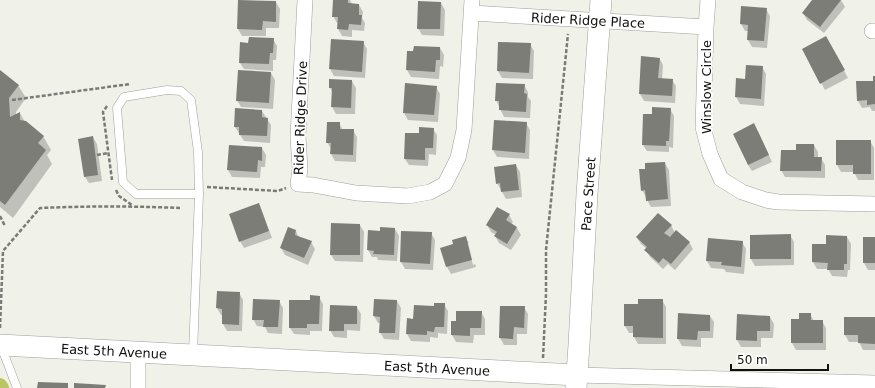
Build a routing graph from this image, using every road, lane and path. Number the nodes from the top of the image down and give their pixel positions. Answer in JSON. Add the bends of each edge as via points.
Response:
{"nodes":[{"id":1,"x":305,"y":0,"type":"edge"},
{"id":2,"x":601,"y":0,"type":"edge"},
{"id":3,"x":708,"y":0,"type":"edge"},
{"id":4,"x":471,"y":7,"type":"edge"},
{"id":5,"x":600,"y":20,"type":"junction"},
{"id":6,"x":706,"y":27,"type":"junction"},
{"id":7,"x":568,"y":34,"type":"dead end"},
{"id":8,"x":134,"y":84,"type":"dead end"},
{"id":9,"x":12,"y":100,"type":"dead end"},
{"id":10,"x":108,"y":153,"type":"dead end"},
{"id":11,"x":97,"y":155,"type":"dead end"},
{"id":12,"x":298,"y":184,"type":"junction"},
{"id":13,"x":199,"y":190,"type":"junction"},
{"id":14,"x":875,"y":204,"type":"edge"},
{"id":15,"x":180,"y":208,"type":"dead end"},
{"id":16,"x":0,"y":216,"type":"edge"},
{"id":17,"x":5,"y":226,"type":"dead end"},
{"id":18,"x":0,"y":339,"type":"edge"},
{"id":19,"x":138,"y":352,"type":"junction"},
{"id":20,"x":193,"y":355,"type":"junction"},
{"id":21,"x":543,"y":358,"type":"dead end"},
{"id":22,"x":576,"y":381,"type":"edge"},
{"id":23,"x":875,"y":383,"type":"edge"},
{"id":24,"x":810,"y":385,"type":"edge"},
{"id":25,"x":17,"y":388,"type":"edge"},
{"id":26,"x":138,"y":388,"type":"edge"}],
"edges":[{"from":1,"to":12,"type":"street","name":"Rider Ridge Drive"},
{"from":2,"to":5,"type":"street","name":"Pace Street"},
{"from":3,"to":6,"type":"street","name":"Winslow Circle"},
{"from":4,"to":5,"type":"street","name":"Rider Ridge Place"},
{"from":4,"to":12,"type":"street","name":"Rider Ridge Drive","via":[[464,130],[458,158],[445,184],[430,192],[408,196],[356,193]]},
{"from":5,"to":6,"type":"street","name":"Rider Ridge Place"},
{"from":5,"to":22,"type":"street","name":"Pace Street"},
{"from":6,"to":14,"type":"street","name":"Winslow Circle","via":[[703,127],[710,154],[721,179],[742,192],[778,202]]},
{"from":7,"to":21,"type":"path","via":[[546,250]]},
{"from":8,"to":9,"type":"path"},
{"from":10,"to":11,"type":"path"},
{"from":12,"to":13,"type":"path","via":[[278,190]]},
{"from":13,"to":13,"type":"lane","via":[[198,152],[191,100],[181,90],[124,97],[117,108],[123,182],[136,194]]},
{"from":13,"to":20,"type":"lane"},
{"from":15,"to":18,"type":"path","via":[[40,208],[3,251]]},
{"from":16,"to":17,"type":"path"},
{"from":18,"to":19,"type":"street","name":"East 5th Avenue"},
{"from":18,"to":25,"type":"lane"},
{"from":19,"to":20,"type":"street","name":"East 5th Avenue"},
{"from":19,"to":26,"type":"street"},
{"from":20,"to":22,"type":"street","name":"East 5th Avenue"},
{"from":22,"to":24,"type":"street","name":"East 5th Avenue"},
{"from":23,"to":24,"type":"street","name":"East 5th Avenue"}]}
